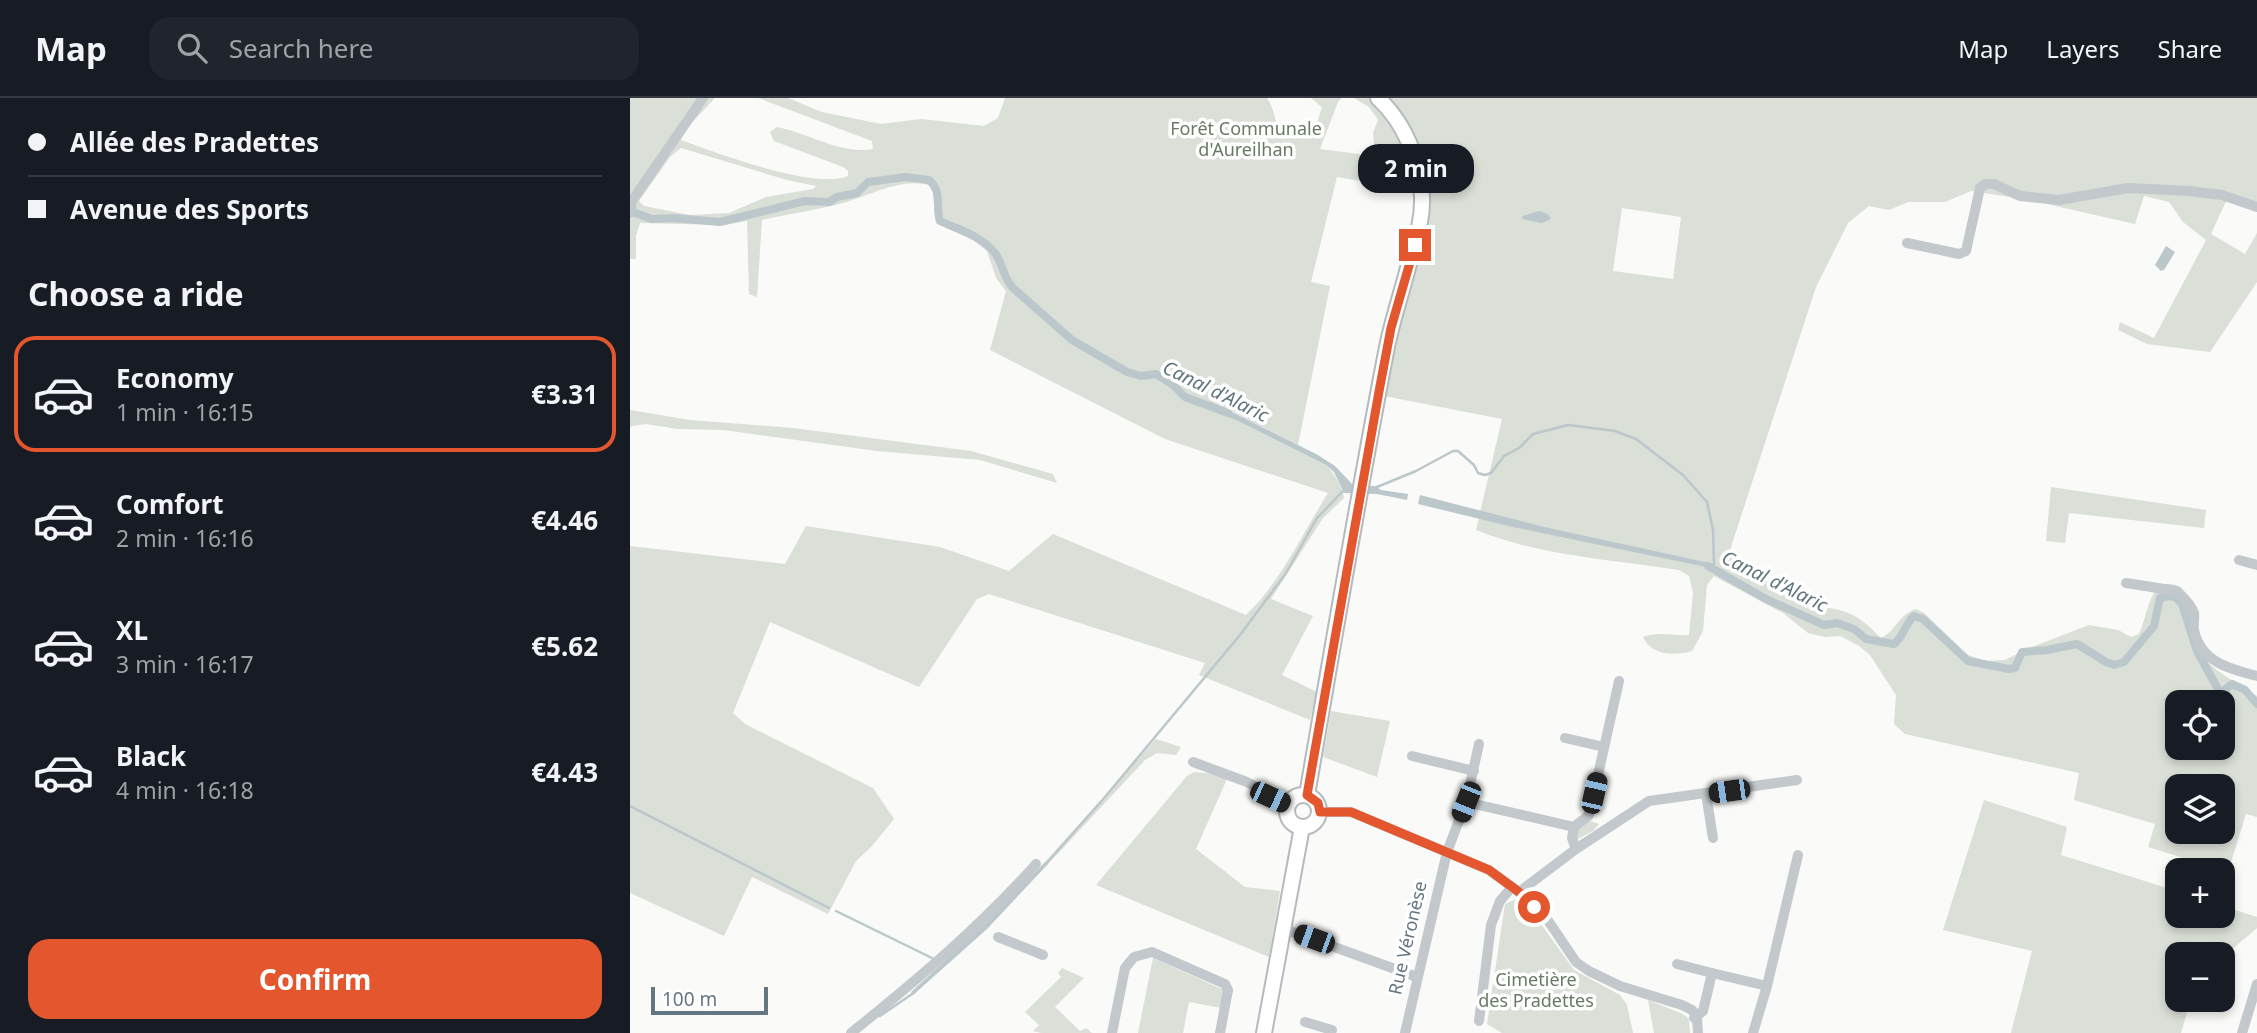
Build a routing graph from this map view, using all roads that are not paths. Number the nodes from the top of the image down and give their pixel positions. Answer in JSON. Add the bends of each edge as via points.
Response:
{"nodes":[{"id":1,"x":703,"y":98,"type":"edge"},
{"id":2,"x":1378,"y":98,"type":"edge"},
{"id":3,"x":2257,"y":206,"type":"edge"},
{"id":4,"x":631,"y":209,"type":"edge"},
{"id":5,"x":1907,"y":243,"type":"dead end"},
{"id":6,"x":2239,"y":560,"type":"dead end"},
{"id":7,"x":2257,"y":565,"type":"edge"},
{"id":8,"x":2126,"y":583,"type":"dead end"},
{"id":9,"x":2257,"y":676,"type":"edge"},
{"id":10,"x":1619,"y":681,"type":"dead end"},
{"id":11,"x":1565,"y":738,"type":"dead end"},
{"id":12,"x":1479,"y":744,"type":"dead end"},
{"id":13,"x":1604,"y":747,"type":"junction"},
{"id":14,"x":1412,"y":756,"type":"dead end"},
{"id":15,"x":1193,"y":762,"type":"dead end"},
{"id":16,"x":1474,"y":771,"type":"junction"},
{"id":17,"x":1797,"y":780,"type":"dead end"},
{"id":18,"x":1706,"y":794,"type":"junction"},
{"id":19,"x":1307,"y":795,"type":"junction"},
{"id":20,"x":1466,"y":802,"type":"junction"},
{"id":21,"x":1288,"y":805,"type":"junction"},
{"id":22,"x":1320,"y":812,"type":"junction"},
{"id":23,"x":1589,"y":815,"type":"junction"},
{"id":24,"x":1302,"y":827,"type":"junction"},
{"id":25,"x":1574,"y":827,"type":"junction"},
{"id":26,"x":1609,"y":828,"type":"junction"},
{"id":27,"x":1713,"y":838,"type":"dead end"},
{"id":28,"x":1576,"y":849,"type":"junction"},
{"id":29,"x":1447,"y":852,"type":"junction"},
{"id":30,"x":1798,"y":855,"type":"dead end"},
{"id":31,"x":1037,"y":864,"type":"dead end"},
{"id":32,"x":1516,"y":889,"type":"junction"},
{"id":33,"x":1282,"y":928,"type":"junction"},
{"id":34,"x":998,"y":937,"type":"dead end"},
{"id":35,"x":1043,"y":955,"type":"dead end"},
{"id":36,"x":1677,"y":964,"type":"dead end"},
{"id":37,"x":1712,"y":973,"type":"junction"},
{"id":38,"x":1417,"y":976,"type":"junction"},
{"id":39,"x":2257,"y":984,"type":"edge"},
{"id":40,"x":1767,"y":986,"type":"junction"},
{"id":41,"x":1694,"y":1018,"type":"junction"},
{"id":42,"x":1479,"y":1021,"type":"dead end"},
{"id":43,"x":1306,"y":1022,"type":"dead end"},
{"id":44,"x":851,"y":1033,"type":"edge"},
{"id":45,"x":1112,"y":1033,"type":"edge"},
{"id":46,"x":1220,"y":1033,"type":"edge"},
{"id":47,"x":1264,"y":1033,"type":"edge"},
{"id":48,"x":1331,"y":1033,"type":"edge"},
{"id":49,"x":1405,"y":1033,"type":"edge"},
{"id":50,"x":1692,"y":1033,"type":"edge"},
{"id":51,"x":1698,"y":1033,"type":"edge"},
{"id":52,"x":1753,"y":1033,"type":"edge"},
{"id":53,"x":2242,"y":1033,"type":"edge"}],
"edges":[{"from":1,"to":4,"type":"street"},
{"from":2,"to":19,"type":"main road","via":[[1408,139],[1422,201],[1391,328]]},
{"from":3,"to":5,"type":"street","via":[[2222,195],[2128,188],[2059,200],[1985,184],[1980,188],[1966,251],[1959,254]]},
{"from":6,"to":7,"type":"street"},
{"from":8,"to":9,"type":"street","via":[[2177,591],[2194,611],[2194,630],[2209,658]]},
{"from":10,"to":13,"type":"street"},
{"from":11,"to":13,"type":"street"},
{"from":12,"to":16,"type":"street","name":"Rue Véronèse"},
{"from":13,"to":23,"type":"street"},
{"from":14,"to":16,"type":"street"},
{"from":15,"to":21,"type":"street","via":[[1247,782]]},
{"from":16,"to":20,"type":"street","name":"Rue Véronèse"},
{"from":17,"to":18,"type":"street"},
{"from":18,"to":26,"type":"street","via":[[1649,801]]},
{"from":18,"to":27,"type":"street"},
{"from":19,"to":21,"type":"main road"},
{"from":19,"to":22,"type":"main road","via":[[1318,803]]},
{"from":20,"to":25,"type":"street"},
{"from":20,"to":29,"type":"street","name":"Rue Véronèse"},
{"from":21,"to":24,"type":"main road","via":[[1289,820]]},
{"from":22,"to":24,"type":"main road","via":[[1315,822]]},
{"from":22,"to":29,"type":"street","via":[[1351,812]]},
{"from":23,"to":25,"type":"street"},
{"from":23,"to":26,"type":"street"},
{"from":24,"to":33,"type":"main road"},
{"from":25,"to":28,"type":"street"},
{"from":26,"to":28,"type":"street"},
{"from":28,"to":32,"type":"street"},
{"from":29,"to":32,"type":"street","via":[[1489,870]]},
{"from":29,"to":38,"type":"street","name":"Rue Véronèse"},
{"from":30,"to":40,"type":"street"},
{"from":31,"to":44,"type":"street","via":[[979,925]]},
{"from":32,"to":41,"type":"street","via":[[1549,922],[1576,962]]},
{"from":32,"to":42,"type":"street","via":[[1500,901],[1491,925]]},
{"from":33,"to":38,"type":"street"},
{"from":33,"to":47,"type":"main road"},
{"from":34,"to":35,"type":"street"},
{"from":36,"to":37,"type":"street"},
{"from":37,"to":40,"type":"street"},
{"from":37,"to":41,"type":"street","via":[[1703,1011]]},
{"from":38,"to":49,"type":"street","name":"Rue Véronèse"},
{"from":39,"to":53,"type":"street"},
{"from":40,"to":52,"type":"street"},
{"from":41,"to":50,"type":"street"},
{"from":41,"to":51,"type":"street"},
{"from":43,"to":48,"type":"street"},
{"from":45,"to":46,"type":"street","via":[[1125,968],[1134,957],[1152,952],[1225,985],[1228,990]]}]}
